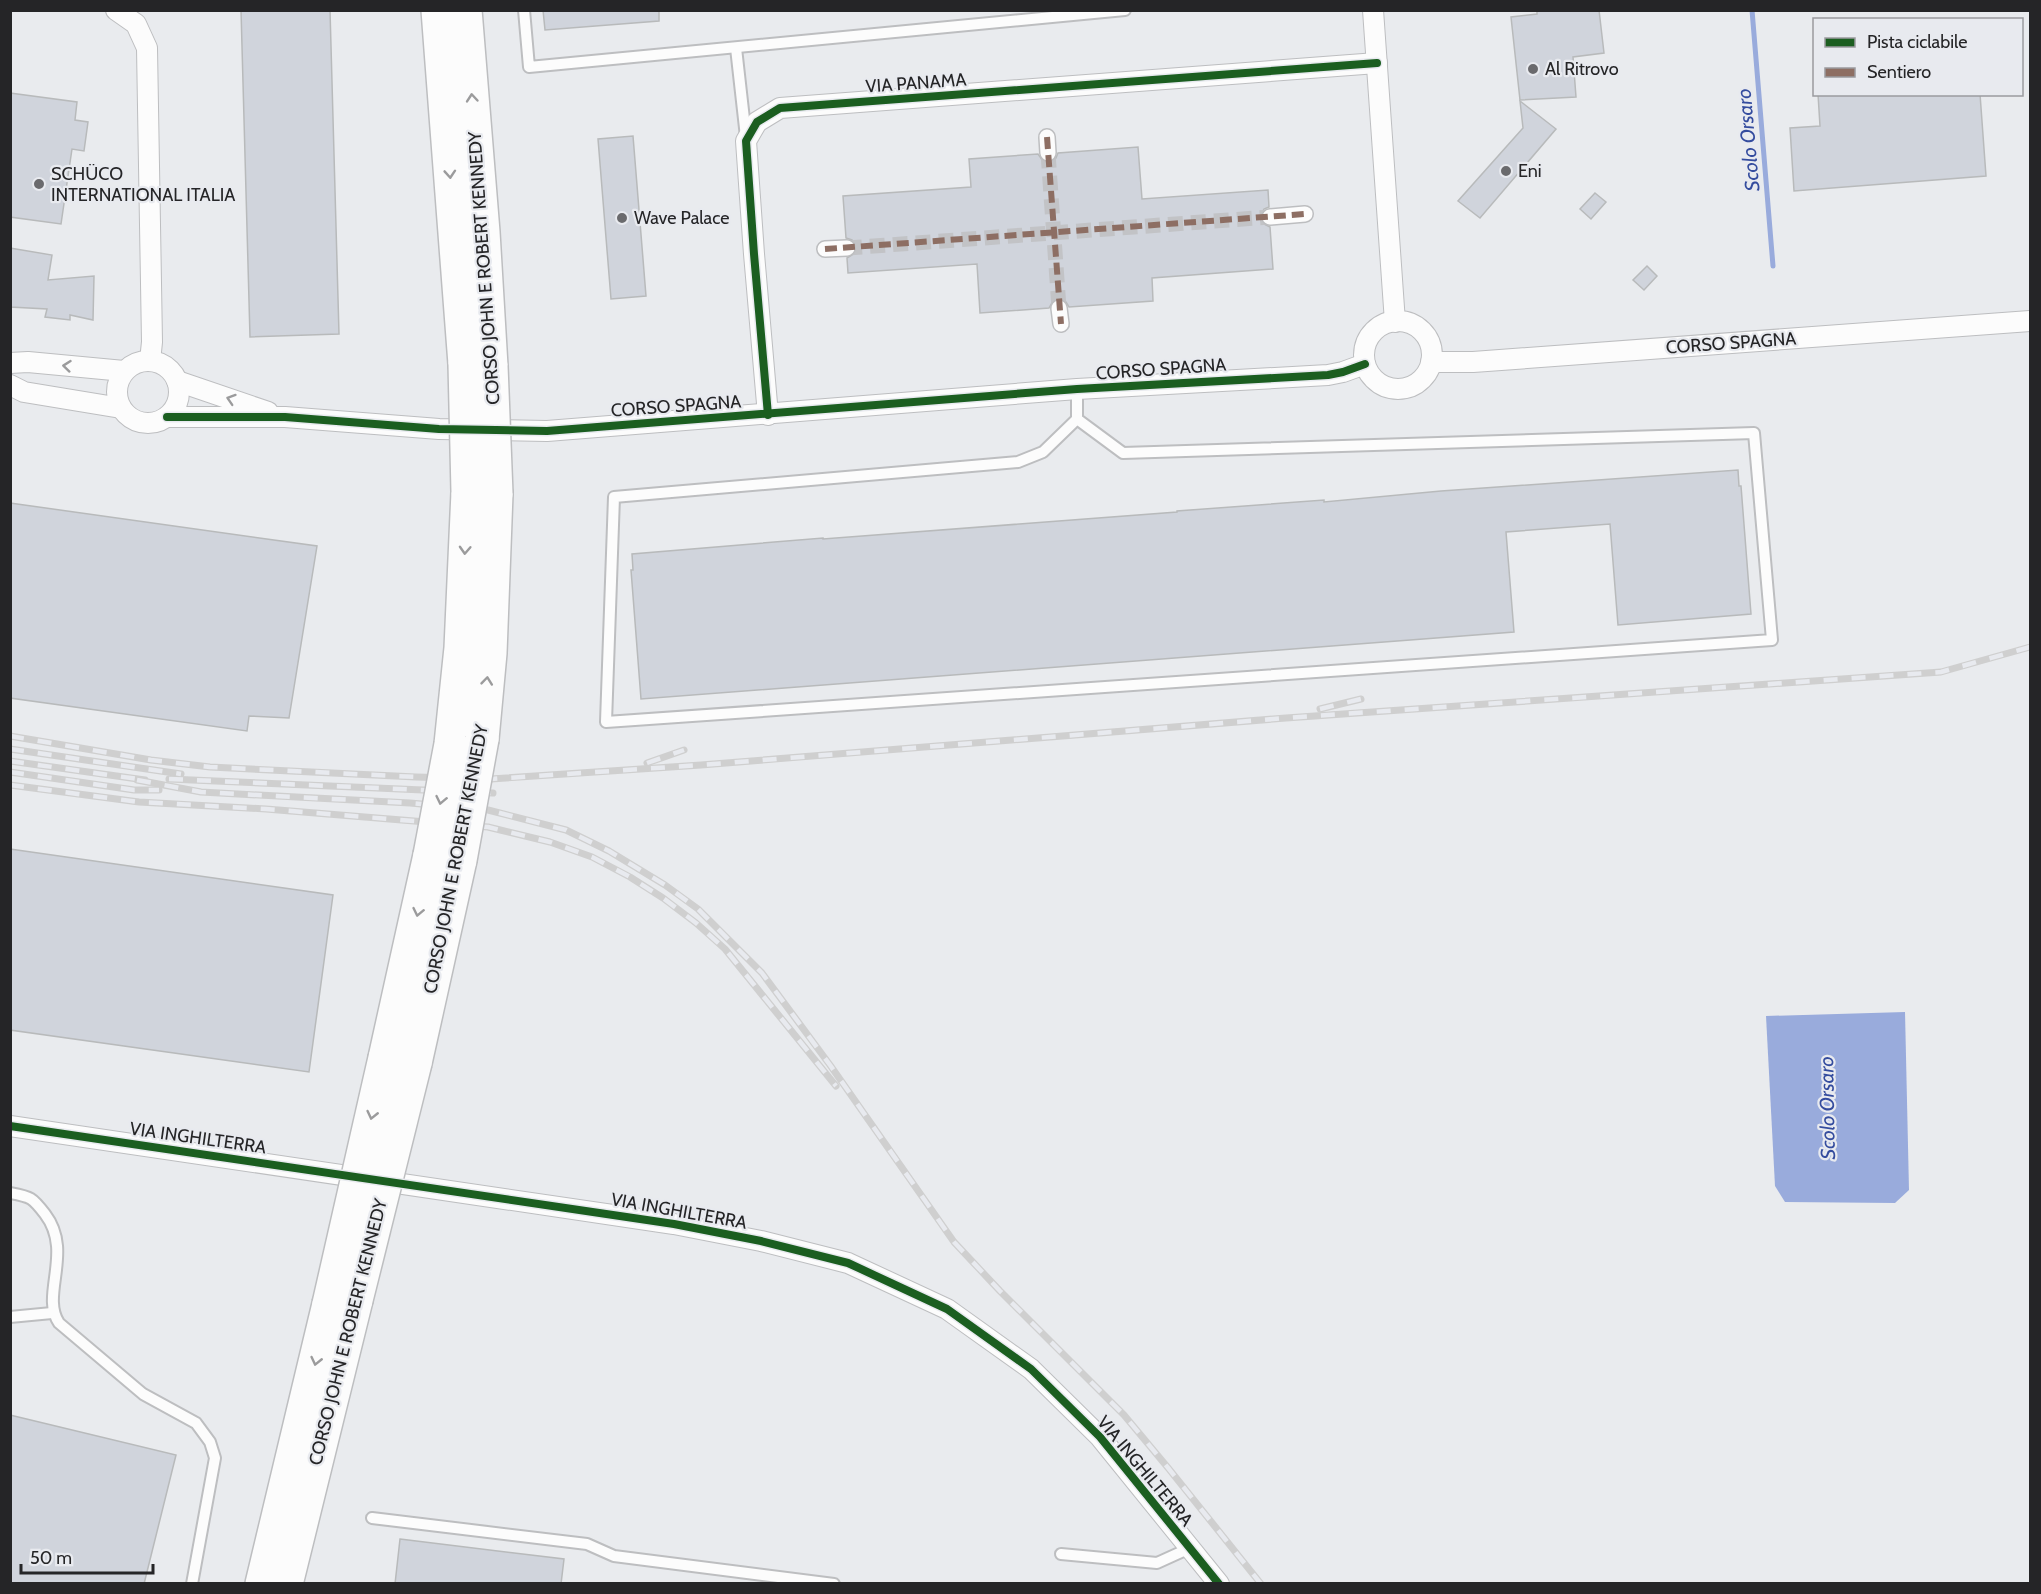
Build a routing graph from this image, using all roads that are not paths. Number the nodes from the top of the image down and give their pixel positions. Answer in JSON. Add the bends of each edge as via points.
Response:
{"nodes":[{"id":1,"x":116,"y":10,"type":"edge"},
{"id":2,"x":438,"y":10,"type":"edge"},
{"id":3,"x":465,"y":10,"type":"edge"},
{"id":4,"x":524,"y":10,"type":"edge"},
{"id":5,"x":1125,"y":10,"type":"edge"},
{"id":6,"x":1373,"y":10,"type":"edge"},
{"id":7,"x":736,"y":48,"type":"junction"},
{"id":8,"x":1377,"y":63,"type":"junction"},
{"id":9,"x":1047,"y":137,"type":"dead end"},
{"id":10,"x":746,"y":141,"type":"junction"},
{"id":11,"x":1048,"y":153,"type":"tunnel mouth"},
{"id":12,"x":1305,"y":214,"type":"dead end"},
{"id":13,"x":1270,"y":217,"type":"tunnel mouth"},
{"id":14,"x":847,"y":248,"type":"tunnel mouth"},
{"id":15,"x":825,"y":249,"type":"dead end"},
{"id":16,"x":1059,"y":308,"type":"tunnel mouth"},
{"id":17,"x":2031,"y":321,"type":"edge"},
{"id":18,"x":1395,"y":322,"type":"junction"},
{"id":19,"x":1061,"y":324,"type":"dead end"},
{"id":20,"x":150,"y":361,"type":"junction"},
{"id":21,"x":1431,"y":362,"type":"junction"},
{"id":22,"x":10,"y":363,"type":"edge"},
{"id":23,"x":1365,"y":364,"type":"junction"},
{"id":24,"x":478,"y":365,"type":"junction"},
{"id":25,"x":124,"y":372,"type":"junction"},
{"id":26,"x":177,"y":381,"type":"junction"},
{"id":27,"x":10,"y":385,"type":"edge"},
{"id":28,"x":1077,"y":389,"type":"junction"},
{"id":29,"x":121,"y":408,"type":"junction"},
{"id":30,"x":768,"y":415,"type":"junction"},
{"id":31,"x":167,"y":417,"type":"junction"},
{"id":32,"x":285,"y":417,"type":"junction"},
{"id":33,"x":1077,"y":419,"type":"junction"},
{"id":34,"x":10,"y":1126,"type":"edge"},
{"id":35,"x":10,"y":1193,"type":"edge"},
{"id":36,"x":343,"y":1302,"type":"junction"},
{"id":37,"x":52,"y":1313,"type":"junction"},
{"id":38,"x":10,"y":1317,"type":"edge"},
{"id":39,"x":372,"y":1518,"type":"dead end"},
{"id":40,"x":1190,"y":1548,"type":"junction"},
{"id":41,"x":1062,"y":1554,"type":"dead end"},
{"id":42,"x":192,"y":1584,"type":"edge"},
{"id":43,"x":262,"y":1584,"type":"edge"},
{"id":44,"x":286,"y":1584,"type":"edge"},
{"id":45,"x":834,"y":1584,"type":"edge"},
{"id":46,"x":1219,"y":1584,"type":"edge"}],
"edges":[{"from":1,"to":20,"type":"street","via":[[136,24],[147,48]]},
{"from":2,"to":24,"type":"highway","name":"CORSO JOHN E ROBERT KENNEDY","one_way":true},
{"from":24,"to":3,"type":"highway","name":"CORSO JOHN E ROBERT KENNEDY","one_way":true,"via":[[481,209]]},
{"from":4,"to":7,"type":"lane","via":[[529,67]]},
{"from":5,"to":7,"type":"lane"},
{"from":6,"to":8,"type":"street"},
{"from":7,"to":10,"type":"lane"},
{"from":8,"to":10,"type":"street","name":"VIA PANAMA","via":[[780,108],[758,122]]},
{"from":8,"to":18,"type":"street"},
{"from":9,"to":11,"type":"street"},
{"from":10,"to":30,"type":"street"},
{"from":12,"to":13,"type":"street"},
{"from":14,"to":15,"type":"street"},
{"from":16,"to":19,"type":"street"},
{"from":17,"to":21,"type":"street","name":"CORSO SPAGNA","via":[[1497,361]]},
{"from":18,"to":21,"type":"street","via":[[1412,324],[1422,331],[1432,351]]},
{"from":18,"to":23,"type":"street","via":[[1373,332],[1366,342]]},
{"from":20,"to":25,"type":"street"},
{"from":20,"to":26,"type":"street","name":"CORSO SPAGNA","via":[[164,365]]},
{"from":21,"to":23,"type":"street","via":[[1421,380],[1402,389],[1374,380]]},
{"from":25,"to":22,"type":"street","one_way":true},
{"from":23,"to":28,"type":"street","name":"CORSO SPAGNA","via":[[1328,375]]},
{"from":24,"to":36,"type":"highway","name":"CORSO JOHN E ROBERT KENNEDY","bridge":true,"via":[[482,493],[461,648],[466,742],[445,857]]},
{"from":25,"to":29,"type":"street","via":[[117,389]]},
{"from":26,"to":31,"type":"street","via":[[178,401]]},
{"from":32,"to":26,"type":"street","name":"CORSO SPAGNA","one_way":true},
{"from":27,"to":29,"type":"street","name":"CORSO SPAGNA","via":[[24,392]]},
{"from":28,"to":30,"type":"street","name":"CORSO SPAGNA"},
{"from":28,"to":33,"type":"lane"},
{"from":29,"to":31,"type":"street","name":"CORSO SPAGNA","via":[[128,416],[147,423]]},
{"from":30,"to":32,"type":"street","name":"CORSO SPAGNA","via":[[547,431],[439,429]]},
{"from":31,"to":32,"type":"street","name":"CORSO SPAGNA"},
{"from":33,"to":33,"type":"lane","via":[[1043,452],[1018,462],[614,497],[606,722],[1772,640],[1754,433],[1123,453]]},
{"from":34,"to":40,"type":"street","name":"VIA INGHILTERRA","via":[[674,1224],[848,1263],[947,1309],[1031,1369],[1101,1437]]},
{"from":35,"to":37,"type":"lane","via":[[32,1198],[52,1224],[58,1244]]},
{"from":36,"to":43,"type":"highway","name":"CORSO JOHN E ROBERT KENNEDY","one_way":true},
{"from":36,"to":44,"type":"highway","name":"CORSO JOHN E ROBERT KENNEDY"},
{"from":37,"to":38,"type":"lane"},
{"from":37,"to":42,"type":"lane","via":[[58,1323],[143,1394],[196,1423],[210,1442],[215,1458]]},
{"from":39,"to":45,"type":"lane","via":[[587,1544],[614,1556]]},
{"from":40,"to":41,"type":"lane","via":[[1157,1563]]},
{"from":40,"to":46,"type":"street","name":"VIA INGHILTERRA"}]}
